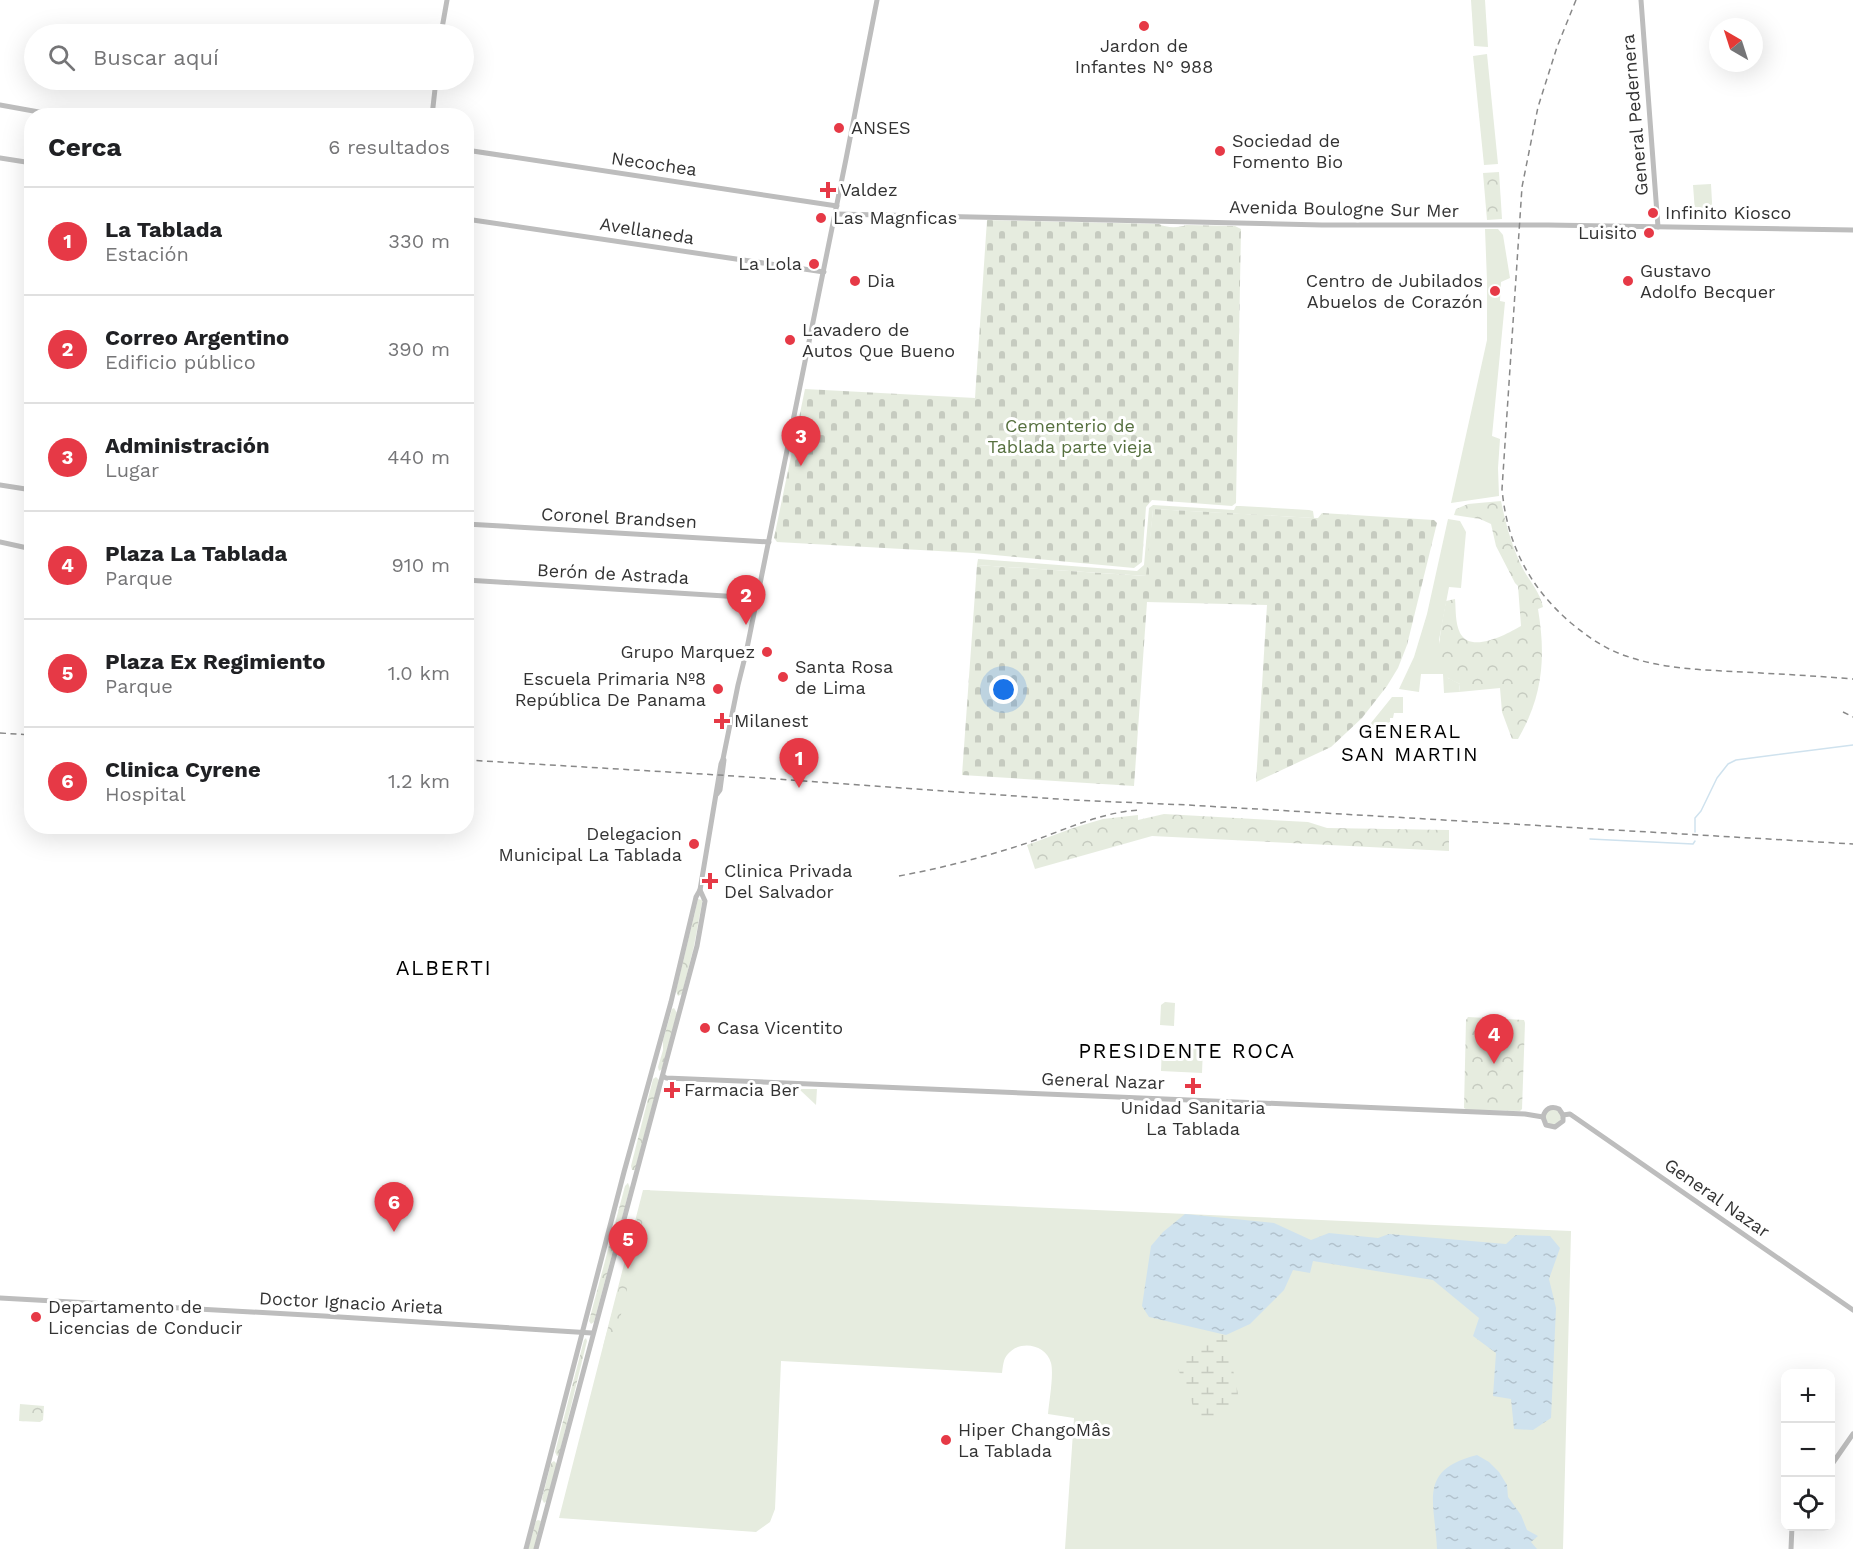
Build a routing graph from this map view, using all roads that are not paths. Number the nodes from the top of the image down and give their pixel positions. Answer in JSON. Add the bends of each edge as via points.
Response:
{"nodes":[{"id":1,"x":447,"y":0,"type":"edge"},
{"id":2,"x":877,"y":0,"type":"edge"},
{"id":3,"x":1641,"y":0,"type":"edge"},
{"id":4,"x":443,"y":24,"type":"edge"},
{"id":5,"x":435,"y":90,"type":"edge"},
{"id":6,"x":0,"y":105,"type":"edge"},
{"id":7,"x":433,"y":108,"type":"edge"},
{"id":8,"x":24,"y":109,"type":"edge"},
{"id":9,"x":474,"y":151,"type":"edge"},
{"id":10,"x":0,"y":158,"type":"edge"},
{"id":11,"x":24,"y":162,"type":"edge"},
{"id":12,"x":837,"y":206,"type":"junction"},
{"id":13,"x":836,"y":214,"type":"junction"},
{"id":14,"x":474,"y":220,"type":"edge"},
{"id":15,"x":1658,"y":227,"type":"junction"},
{"id":16,"x":1853,"y":230,"type":"edge"},
{"id":17,"x":824,"y":272,"type":"junction"},
{"id":18,"x":0,"y":485,"type":"edge"},
{"id":19,"x":24,"y":489,"type":"edge"},
{"id":20,"x":474,"y":524,"type":"edge"},
{"id":21,"x":0,"y":542,"type":"edge"},
{"id":22,"x":769,"y":542,"type":"junction"},
{"id":23,"x":24,"y":547,"type":"edge"},
{"id":24,"x":474,"y":580,"type":"edge"},
{"id":25,"x":757,"y":598,"type":"junction"},
{"id":26,"x":700,"y":891,"type":"junction"},
{"id":27,"x":663,"y":1076,"type":"junction"},
{"id":28,"x":1563,"y":1115,"type":"junction"},
{"id":29,"x":1543,"y":1117,"type":"junction"},
{"id":30,"x":0,"y":1298,"type":"edge"},
{"id":31,"x":1853,"y":1310,"type":"edge"},
{"id":32,"x":582,"y":1332,"type":"junction"},
{"id":33,"x":592,"y":1333,"type":"junction"},
{"id":34,"x":1853,"y":1434,"type":"edge"},
{"id":35,"x":1835,"y":1460,"type":"edge"},
{"id":36,"x":1792,"y":1531,"type":"edge"},
{"id":37,"x":526,"y":1549,"type":"edge"},
{"id":38,"x":536,"y":1549,"type":"edge"},
{"id":39,"x":1791,"y":1549,"type":"edge"}],
"edges":[{"from":1,"to":4,"type":"street"},
{"from":2,"to":12,"type":"street"},
{"from":3,"to":15,"type":"street","name":"General Pedernera"},
{"from":5,"to":7,"type":"street"},
{"from":6,"to":8,"type":"street"},
{"from":9,"to":12,"type":"street","name":"Necochea"},
{"from":10,"to":11,"type":"street"},
{"from":12,"to":13,"type":"street"},
{"from":13,"to":15,"type":"street","name":"Avenida Boulogne Sur Mer","via":[[1322,225]]},
{"from":13,"to":17,"type":"street"},
{"from":14,"to":17,"type":"street","name":"Avellaneda"},
{"from":15,"to":16,"type":"street","name":"Avenida Boulogne Sur Mer"},
{"from":17,"to":22,"type":"street"},
{"from":18,"to":19,"type":"street"},
{"from":20,"to":22,"type":"street","name":"Coronel Brandsen"},
{"from":21,"to":23,"type":"street"},
{"from":22,"to":25,"type":"street"},
{"from":24,"to":25,"type":"street","name":"Berón de Astrada"},
{"from":25,"to":26,"type":"street","via":[[718,777]]},
{"from":26,"to":27,"type":"street","via":[[705,901],[697,946]]},
{"from":26,"to":32,"type":"street"},
{"from":27,"to":29,"type":"street","name":"General Nazar"},
{"from":27,"to":33,"type":"street"},
{"from":28,"to":29,"type":"street","via":[[1553,1107]]},
{"from":28,"to":29,"type":"street","via":[[1561,1124],[1555,1128],[1546,1125]]},
{"from":28,"to":31,"type":"street","name":"General Nazar","via":[[1570,1114]]},
{"from":30,"to":32,"type":"street","name":"Doctor Ignacio Arieta"},
{"from":32,"to":33,"type":"street","name":"Doctor Ignacio Arieta"},
{"from":32,"to":37,"type":"street"},
{"from":33,"to":38,"type":"street"},
{"from":34,"to":35,"type":"street"},
{"from":36,"to":39,"type":"street"}]}
